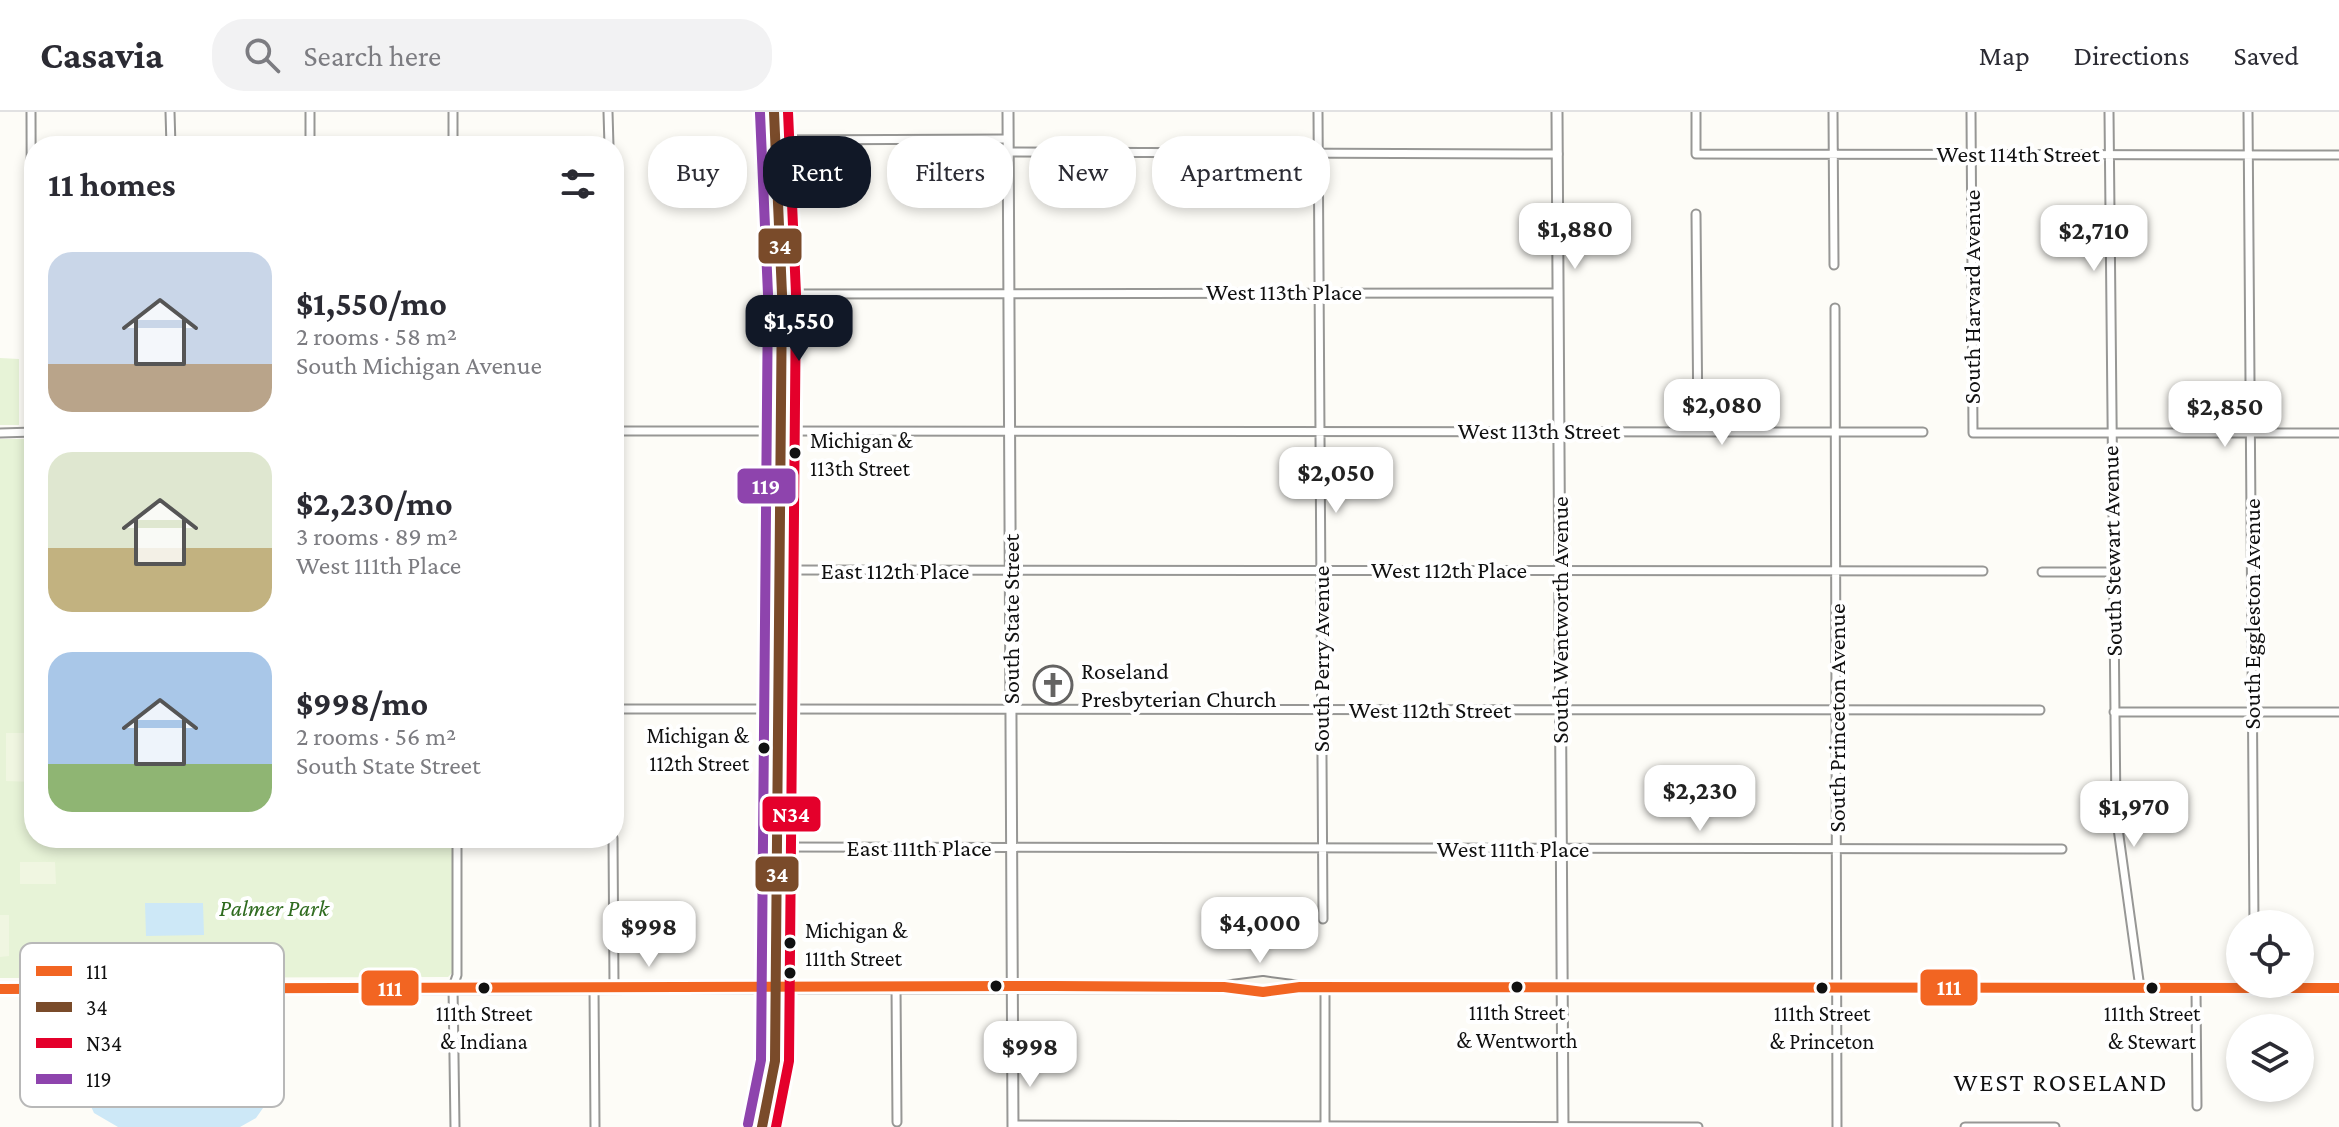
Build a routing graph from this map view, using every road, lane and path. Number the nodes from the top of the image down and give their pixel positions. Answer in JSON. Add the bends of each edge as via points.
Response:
{"nodes":[{"id":1,"x":31,"y":112,"type":"edge"},
{"id":2,"x":170,"y":112,"type":"edge"},
{"id":3,"x":310,"y":112,"type":"edge"},
{"id":4,"x":453,"y":112,"type":"edge"},
{"id":5,"x":608,"y":112,"type":"edge"},
{"id":6,"x":774,"y":112,"type":"edge"},
{"id":7,"x":1008,"y":112,"type":"edge"},
{"id":8,"x":1318,"y":112,"type":"edge"},
{"id":9,"x":1557,"y":112,"type":"edge"},
{"id":10,"x":1696,"y":112,"type":"edge"},
{"id":11,"x":1833,"y":112,"type":"edge"},
{"id":12,"x":1971,"y":112,"type":"edge"},
{"id":13,"x":2109,"y":112,"type":"edge"},
{"id":14,"x":2248,"y":112,"type":"edge"},
{"id":15,"x":31,"y":136,"type":"edge"},
{"id":16,"x":171,"y":136,"type":"edge"},
{"id":17,"x":310,"y":136,"type":"edge"},
{"id":18,"x":453,"y":136,"type":"edge"},
{"id":19,"x":609,"y":136,"type":"edge"},
{"id":20,"x":775,"y":136,"type":"edge"},
{"id":21,"x":1008,"y":136,"type":"edge"},
{"id":22,"x":1319,"y":136,"type":"edge"},
{"id":23,"x":1013,"y":152,"type":"edge"},
{"id":24,"x":1152,"y":152,"type":"edge"},
{"id":25,"x":1330,"y":153,"type":"edge"},
{"id":26,"x":1558,"y":154,"type":"junction"},
{"id":27,"x":1833,"y":154,"type":"junction"},
{"id":28,"x":1972,"y":154,"type":"junction"},
{"id":29,"x":2109,"y":154,"type":"junction"},
{"id":30,"x":2248,"y":155,"type":"junction"},
{"id":31,"x":2339,"y":155,"type":"edge"},
{"id":32,"x":778,"y":208,"type":"edge"},
{"id":33,"x":1009,"y":208,"type":"edge"},
{"id":34,"x":1319,"y":208,"type":"edge"},
{"id":35,"x":1696,"y":214,"type":"dead end"},
{"id":36,"x":1834,"y":265,"type":"dead end"},
{"id":37,"x":1319,"y":292,"type":"junction"},
{"id":38,"x":1009,"y":293,"type":"junction"},
{"id":39,"x":1558,"y":293,"type":"junction"},
{"id":40,"x":782,"y":294,"type":"junction"},
{"id":41,"x":1835,"y":308,"type":"dead end"},
{"id":42,"x":624,"y":431,"type":"edge"},
{"id":43,"x":781,"y":431,"type":"junction"},
{"id":44,"x":1320,"y":431,"type":"junction"},
{"id":45,"x":1559,"y":431,"type":"junction"},
{"id":46,"x":1698,"y":431,"type":"junction"},
{"id":47,"x":24,"y":432,"type":"edge"},
{"id":48,"x":1010,"y":432,"type":"junction"},
{"id":49,"x":1836,"y":432,"type":"junction"},
{"id":50,"x":1923,"y":432,"type":"dead end"},
{"id":51,"x":0,"y":433,"type":"edge"},
{"id":52,"x":2111,"y":433,"type":"junction"},
{"id":53,"x":2250,"y":433,"type":"junction"},
{"id":54,"x":2339,"y":433,"type":"edge"},
{"id":55,"x":780,"y":570,"type":"junction"},
{"id":56,"x":1560,"y":570,"type":"junction"},
{"id":57,"x":1011,"y":571,"type":"junction"},
{"id":58,"x":1321,"y":571,"type":"junction"},
{"id":59,"x":1837,"y":571,"type":"junction"},
{"id":60,"x":1983,"y":571,"type":"dead end"},
{"id":61,"x":2042,"y":572,"type":"dead end"},
{"id":62,"x":2112,"y":572,"type":"junction"},
{"id":63,"x":624,"y":709,"type":"edge"},
{"id":64,"x":779,"y":709,"type":"junction"},
{"id":65,"x":1012,"y":710,"type":"junction"},
{"id":66,"x":1322,"y":710,"type":"junction"},
{"id":67,"x":1561,"y":710,"type":"junction"},
{"id":68,"x":1837,"y":710,"type":"junction"},
{"id":69,"x":2040,"y":710,"type":"dead end"},
{"id":70,"x":2252,"y":711,"type":"junction"},
{"id":71,"x":2114,"y":712,"type":"junction"},
{"id":72,"x":2339,"y":712,"type":"edge"},
{"id":73,"x":777,"y":847,"type":"junction"},
{"id":74,"x":457,"y":848,"type":"edge"},
{"id":75,"x":613,"y":848,"type":"edge"},
{"id":76,"x":1012,"y":848,"type":"junction"},
{"id":77,"x":1322,"y":849,"type":"junction"},
{"id":78,"x":1561,"y":849,"type":"junction"},
{"id":79,"x":1838,"y":849,"type":"junction"},
{"id":80,"x":2062,"y":849,"type":"dead end"},
{"id":81,"x":2254,"y":910,"type":"edge"},
{"id":82,"x":1323,"y":919,"type":"dead end"},
{"id":83,"x":594,"y":986,"type":"junction"},
{"id":84,"x":614,"y":986,"type":"junction"},
{"id":85,"x":896,"y":986,"type":"junction"},
{"id":86,"x":1013,"y":986,"type":"junction"},
{"id":87,"x":453,"y":987,"type":"junction"},
{"id":88,"x":776,"y":987,"type":"junction"},
{"id":89,"x":1325,"y":987,"type":"junction"},
{"id":90,"x":1563,"y":987,"type":"junction"},
{"id":91,"x":2226,"y":987,"type":"edge"},
{"id":92,"x":2314,"y":987,"type":"edge"},
{"id":93,"x":284,"y":988,"type":"edge"},
{"id":94,"x":1838,"y":988,"type":"junction"},
{"id":95,"x":2140,"y":988,"type":"junction"},
{"id":96,"x":2196,"y":988,"type":"junction"},
{"id":97,"x":2339,"y":988,"type":"edge"},
{"id":98,"x":0,"y":989,"type":"edge"},
{"id":99,"x":20,"y":989,"type":"edge"},
{"id":100,"x":2197,"y":1106,"type":"dead end"},
{"id":101,"x":897,"y":1122,"type":"dead end"},
{"id":102,"x":1013,"y":1126,"type":"edge"},
{"id":103,"x":1288,"y":1126,"type":"edge"},
{"id":104,"x":1325,"y":1126,"type":"edge"},
{"id":105,"x":455,"y":1127,"type":"edge"},
{"id":106,"x":595,"y":1127,"type":"edge"},
{"id":107,"x":762,"y":1127,"type":"edge"},
{"id":108,"x":1563,"y":1127,"type":"edge"},
{"id":109,"x":1698,"y":1127,"type":"edge"},
{"id":110,"x":1837,"y":1127,"type":"edge"},
{"id":111,"x":1965,"y":1127,"type":"edge"},
{"id":112,"x":2055,"y":1127,"type":"edge"}],
"edges":[{"from":1,"to":15,"type":"street"},
{"from":2,"to":16,"type":"street"},
{"from":3,"to":17,"type":"street"},
{"from":4,"to":18,"type":"street"},
{"from":5,"to":19,"type":"street"},
{"from":6,"to":20,"type":"main road"},
{"from":7,"to":21,"type":"street","name":"South State Street"},
{"from":8,"to":22,"type":"street","name":"South Perry Avenue"},
{"from":9,"to":26,"type":"street","name":"South Wentworth Avenue"},
{"from":10,"to":27,"type":"street","name":"West 114th Street","via":[[1696,154]]},
{"from":11,"to":27,"type":"street"},
{"from":12,"to":28,"type":"street","name":"South Harvard Avenue"},
{"from":13,"to":29,"type":"street","name":"South Stewart Avenue"},
{"from":14,"to":30,"type":"street","name":"South Eggleston Avenue"},
{"from":23,"to":24,"type":"street"},
{"from":25,"to":26,"type":"street"},
{"from":26,"to":39,"type":"street","name":"South Wentworth Avenue"},
{"from":27,"to":28,"type":"street","name":"West 114th Street"},
{"from":27,"to":36,"type":"street"},
{"from":28,"to":29,"type":"street","name":"West 114th Street"},
{"from":28,"to":52,"type":"street","name":"South Harvard Avenue","via":[[1973,433]]},
{"from":29,"to":30,"type":"street","name":"West 114th Street"},
{"from":29,"to":52,"type":"street","name":"South Stewart Avenue"},
{"from":30,"to":31,"type":"street","name":"West 114th Street"},
{"from":30,"to":53,"type":"street","name":"South Eggleston Avenue"},
{"from":32,"to":40,"type":"main road"},
{"from":33,"to":38,"type":"street","name":"South State Street"},
{"from":34,"to":37,"type":"street","name":"South Perry Avenue"},
{"from":35,"to":46,"type":"street"},
{"from":37,"to":38,"type":"street","name":"West 113th Place"},
{"from":37,"to":39,"type":"street","name":"West 113th Place"},
{"from":37,"to":44,"type":"street","name":"South Perry Avenue"},
{"from":38,"to":40,"type":"street","name":"West 113th Place"},
{"from":38,"to":48,"type":"street","name":"South State Street"},
{"from":39,"to":45,"type":"street","name":"South Wentworth Avenue"},
{"from":40,"to":43,"type":"main road"},
{"from":41,"to":49,"type":"street","name":"South Princeton Avenue"},
{"from":42,"to":43,"type":"street","name":"West 113th Street"},
{"from":43,"to":48,"type":"street","name":"West 113th Street"},
{"from":43,"to":55,"type":"main road"},
{"from":44,"to":45,"type":"street","name":"West 113th Street"},
{"from":44,"to":48,"type":"street","name":"West 113th Street"},
{"from":44,"to":58,"type":"street","name":"South Perry Avenue"},
{"from":45,"to":46,"type":"street","name":"West 113th Street"},
{"from":45,"to":56,"type":"street","name":"South Wentworth Avenue"},
{"from":46,"to":49,"type":"street","name":"West 113th Street"},
{"from":47,"to":51,"type":"street"},
{"from":48,"to":57,"type":"street","name":"South State Street"},
{"from":49,"to":50,"type":"street","name":"West 113th Street"},
{"from":49,"to":59,"type":"street","name":"South Princeton Avenue"},
{"from":52,"to":53,"type":"street"},
{"from":52,"to":62,"type":"street","name":"South Stewart Avenue"},
{"from":53,"to":54,"type":"street"},
{"from":53,"to":70,"type":"street","name":"South Eggleston Avenue"},
{"from":55,"to":57,"type":"street","name":"East 112th Place"},
{"from":55,"to":64,"type":"main road"},
{"from":56,"to":58,"type":"street","name":"West 112th Place"},
{"from":56,"to":59,"type":"street","name":"West 112th Place"},
{"from":56,"to":67,"type":"street","name":"South Wentworth Avenue"},
{"from":57,"to":58,"type":"street","name":"West 112th Place"},
{"from":57,"to":65,"type":"street","name":"South State Street"},
{"from":58,"to":66,"type":"street","name":"South Perry Avenue"},
{"from":59,"to":60,"type":"street","name":"West 112th Place"},
{"from":59,"to":68,"type":"street","name":"South Princeton Avenue"},
{"from":61,"to":62,"type":"street"},
{"from":62,"to":71,"type":"street","name":"South Stewart Avenue"},
{"from":63,"to":64,"type":"street","name":"West 112th Street"},
{"from":64,"to":65,"type":"street","name":"West 112th Street"},
{"from":64,"to":73,"type":"main road"},
{"from":65,"to":66,"type":"street","name":"West 112th Street"},
{"from":65,"to":76,"type":"street","name":"South State Street"},
{"from":66,"to":67,"type":"street","name":"West 112th Street"},
{"from":66,"to":77,"type":"street","name":"South Perry Avenue"},
{"from":67,"to":68,"type":"street","name":"West 112th Street"},
{"from":67,"to":78,"type":"street","name":"South Wentworth Avenue"},
{"from":68,"to":69,"type":"street","name":"West 112th Street"},
{"from":68,"to":79,"type":"street","name":"South Princeton Avenue"},
{"from":70,"to":71,"type":"street"},
{"from":70,"to":72,"type":"street"},
{"from":70,"to":81,"type":"street","name":"South Eggleston Avenue"},
{"from":71,"to":95,"type":"street","name":"South Stewart Avenue","via":[[2117,835]]},
{"from":73,"to":76,"type":"street","name":"East 111th Place"},
{"from":73,"to":88,"type":"main road"},
{"from":74,"to":87,"type":"street"},
{"from":75,"to":84,"type":"street"},
{"from":76,"to":77,"type":"street","name":"West 111th Place"},
{"from":76,"to":86,"type":"street","name":"South State Street"},
{"from":77,"to":78,"type":"street","name":"West 111th Place"},
{"from":77,"to":82,"type":"street","name":"South Perry Avenue"},
{"from":78,"to":79,"type":"street","name":"West 111th Place"},
{"from":78,"to":90,"type":"street","name":"South Wentworth Avenue"},
{"from":79,"to":80,"type":"street","name":"West 111th Place"},
{"from":79,"to":94,"type":"street","name":"South Princeton Avenue"},
{"from":83,"to":84,"type":"main road"},
{"from":83,"to":87,"type":"main road"},
{"from":83,"to":106,"type":"street"},
{"from":84,"to":88,"type":"main road"},
{"from":85,"to":86,"type":"main road"},
{"from":85,"to":88,"type":"main road"},
{"from":85,"to":101,"type":"street"},
{"from":86,"to":89,"type":"main road","via":[[1224,987],[1263,982]]},
{"from":86,"to":102,"type":"street","name":"South State Street"},
{"from":87,"to":93,"type":"main road"},
{"from":87,"to":105,"type":"street"},
{"from":88,"to":107,"type":"main road","via":[[775,1061]]},
{"from":89,"to":90,"type":"main road"},
{"from":89,"to":104,"type":"street"},
{"from":90,"to":94,"type":"main road"},
{"from":90,"to":108,"type":"street","name":"South Wentworth Avenue"},
{"from":91,"to":96,"type":"main road"},
{"from":92,"to":97,"type":"main road"},
{"from":94,"to":95,"type":"main road"},
{"from":94,"to":110,"type":"street","name":"South Princeton Avenue"},
{"from":95,"to":96,"type":"main road"},
{"from":96,"to":100,"type":"street"},
{"from":98,"to":99,"type":"main road"},
{"from":102,"to":103,"type":"street"},
{"from":103,"to":104,"type":"street"},
{"from":104,"to":108,"type":"street"},
{"from":108,"to":109,"type":"street"},
{"from":111,"to":112,"type":"street"}]}
